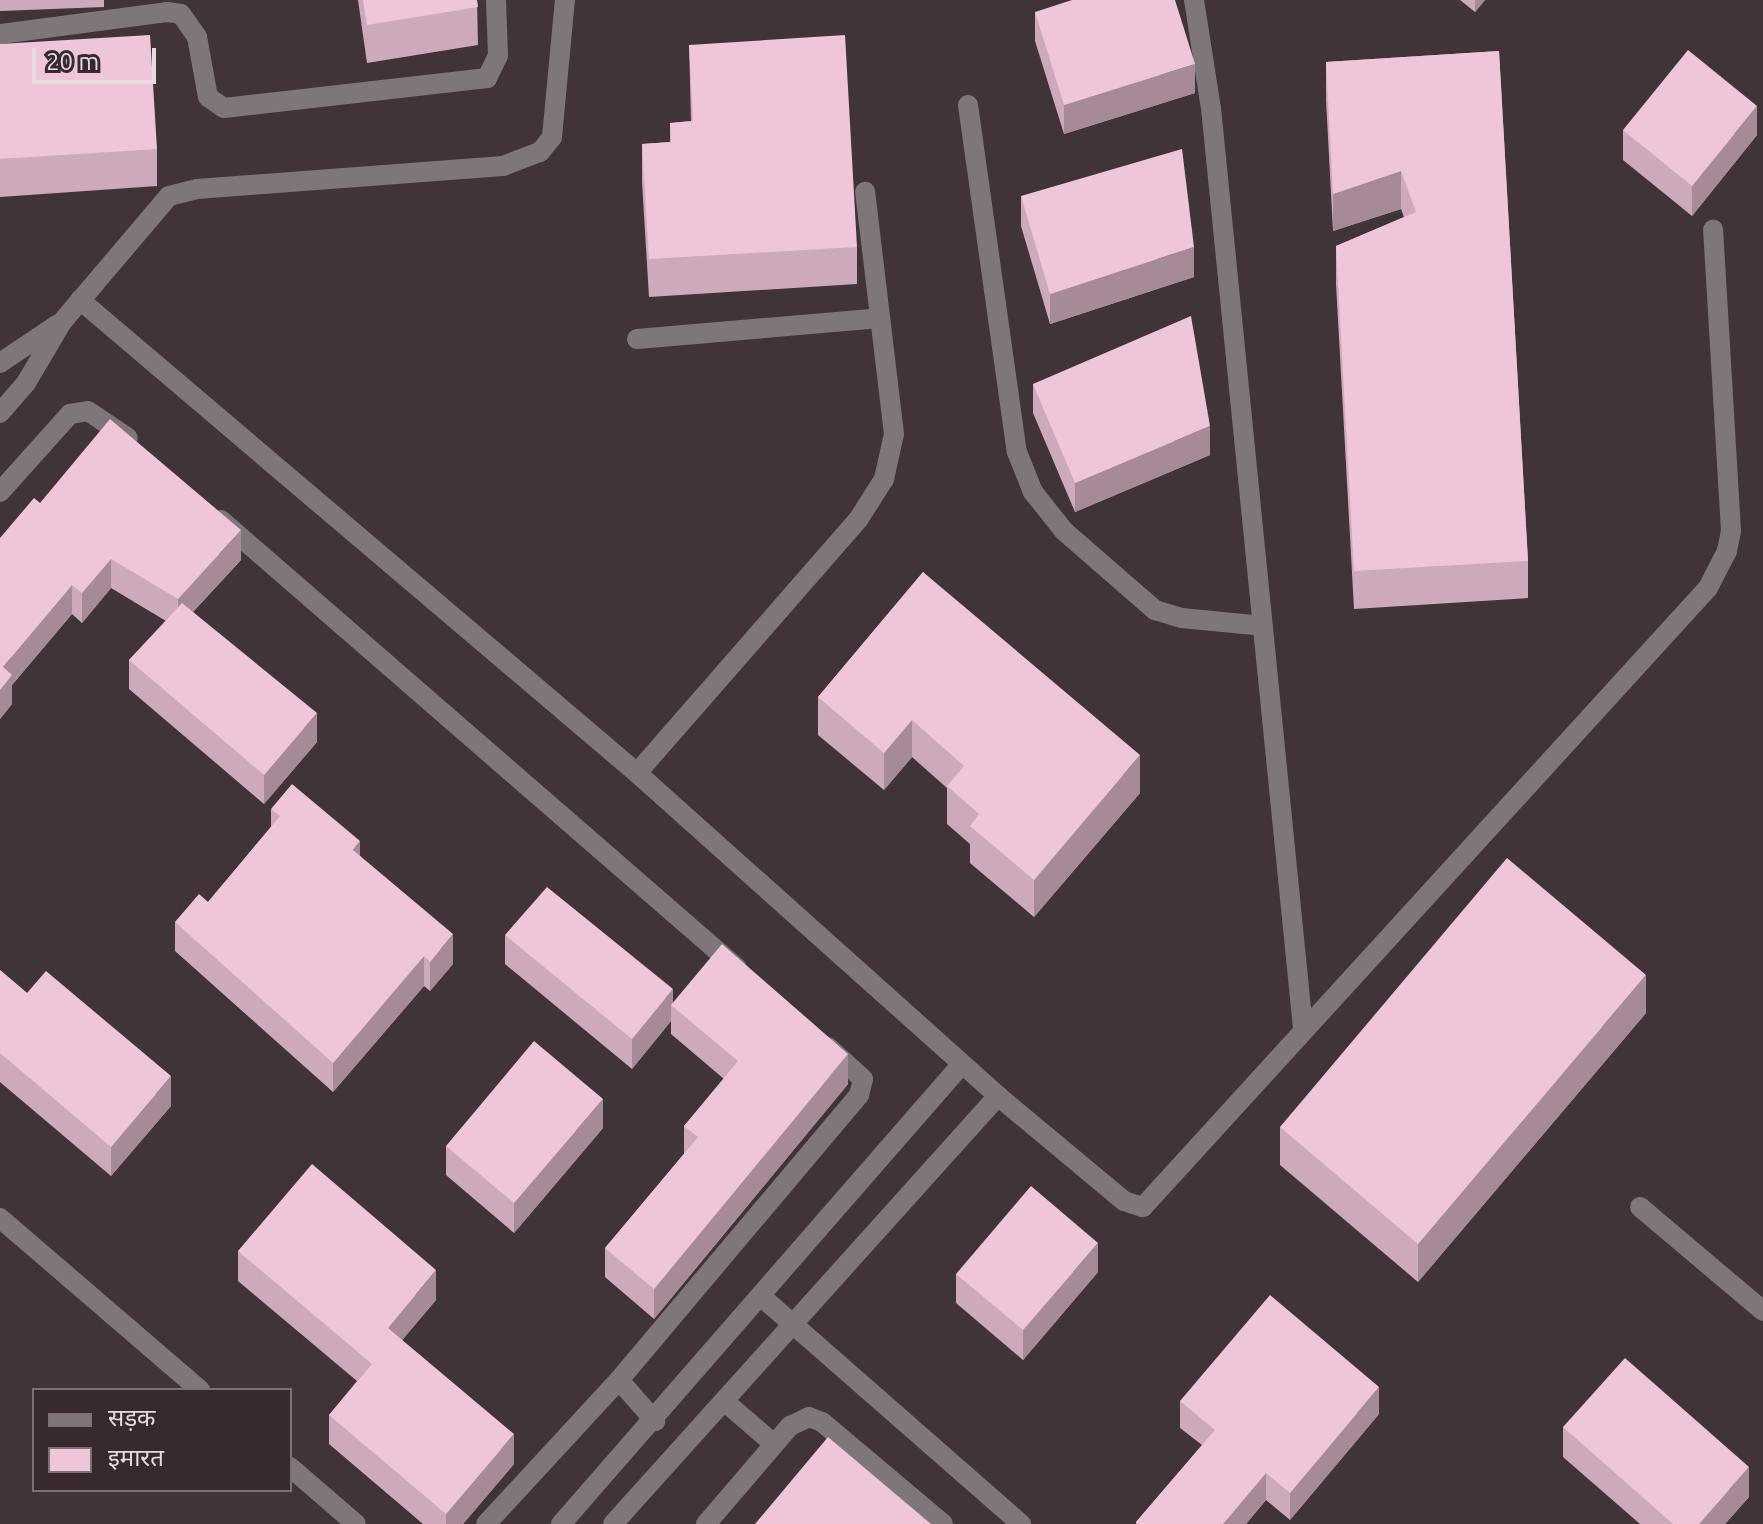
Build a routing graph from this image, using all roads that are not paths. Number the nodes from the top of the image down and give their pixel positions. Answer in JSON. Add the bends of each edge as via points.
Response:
{"nodes":[{"id":1,"x":496,"y":0,"type":"edge"},
{"id":2,"x":565,"y":0,"type":"edge"},
{"id":3,"x":1194,"y":0,"type":"edge"},
{"id":4,"x":0,"y":34,"type":"edge"},
{"id":5,"x":968,"y":105,"type":"dead end"},
{"id":6,"x":865,"y":192,"type":"dead end"},
{"id":7,"x":1713,"y":230,"type":"dead end"},
{"id":8,"x":80,"y":300,"type":"junction"},
{"id":9,"x":880,"y":318,"type":"junction"},
{"id":10,"x":62,"y":322,"type":"junction"},
{"id":11,"x":637,"y":339,"type":"dead end"},
{"id":12,"x":0,"y":363,"type":"edge"},
{"id":13,"x":0,"y":413,"type":"edge"},
{"id":14,"x":142,"y":450,"type":"edge"},
{"id":15,"x":0,"y":492,"type":"edge"},
{"id":16,"x":201,"y":502,"type":"edge"},
{"id":17,"x":1263,"y":626,"type":"junction"},
{"id":18,"x":637,"y":773,"type":"junction"},
{"id":19,"x":751,"y":980,"type":"edge"},
{"id":20,"x":1303,"y":1028,"type":"junction"},
{"id":21,"x":811,"y":1032,"type":"edge"},
{"id":22,"x":962,"y":1064,"type":"junction"},
{"id":23,"x":998,"y":1096,"type":"junction"},
{"id":24,"x":1640,"y":1207,"type":"dead end"},
{"id":25,"x":0,"y":1218,"type":"edge"},
{"id":26,"x":763,"y":1298,"type":"junction"},
{"id":27,"x":1763,"y":1311,"type":"edge"},
{"id":28,"x":793,"y":1324,"type":"junction"},
{"id":29,"x":619,"y":1380,"type":"junction"},
{"id":30,"x":198,"y":1388,"type":"edge"},
{"id":31,"x":724,"y":1401,"type":"junction"},
{"id":32,"x":655,"y":1421,"type":"junction"},
{"id":33,"x":774,"y":1444,"type":"junction"},
{"id":34,"x":292,"y":1469,"type":"edge"},
{"id":35,"x":356,"y":1524,"type":"edge"},
{"id":36,"x":486,"y":1524,"type":"edge"},
{"id":37,"x":561,"y":1524,"type":"edge"},
{"id":38,"x":613,"y":1524,"type":"edge"},
{"id":39,"x":706,"y":1524,"type":"edge"},
{"id":40,"x":943,"y":1524,"type":"edge"},
{"id":41,"x":1021,"y":1524,"type":"edge"}],
"edges":[{"from":1,"to":4,"type":"street","via":[[498,55],[487,78],[224,108],[208,97],[197,37],[181,14]]},
{"from":2,"to":8,"type":"street","via":[[552,137],[533,157],[503,166],[181,191],[160,202]]},
{"from":3,"to":17,"type":"street","via":[[1211,108]]},
{"from":5,"to":17,"type":"street","via":[[1017,452],[1033,492],[1064,531],[1155,610]]},
{"from":6,"to":9,"type":"street"},
{"from":7,"to":20,"type":"street","via":[[1731,531],[1721,565],[1691,610]]},
{"from":8,"to":10,"type":"street"},
{"from":8,"to":18,"type":"street"},
{"from":9,"to":11,"type":"street"},
{"from":9,"to":18,"type":"street","via":[[894,434],[873,500]]},
{"from":10,"to":12,"type":"street"},
{"from":10,"to":13,"type":"street","via":[[26,383]]},
{"from":14,"to":15,"type":"street","via":[[106,419],[77,411],[59,422]]},
{"from":16,"to":19,"type":"street"},
{"from":17,"to":20,"type":"street"},
{"from":18,"to":22,"type":"street"},
{"from":20,"to":23,"type":"street","via":[[1143,1207],[1124,1201]]},
{"from":21,"to":29,"type":"street","via":[[859,1074],[864,1089]]},
{"from":22,"to":23,"type":"street"},
{"from":22,"to":26,"type":"street"},
{"from":23,"to":28,"type":"street"},
{"from":24,"to":27,"type":"street"},
{"from":25,"to":30,"type":"street"},
{"from":26,"to":28,"type":"street"},
{"from":26,"to":32,"type":"street"},
{"from":28,"to":31,"type":"street"},
{"from":28,"to":41,"type":"street"},
{"from":29,"to":32,"type":"street"},
{"from":29,"to":36,"type":"street"},
{"from":31,"to":33,"type":"street"},
{"from":31,"to":38,"type":"street"},
{"from":32,"to":37,"type":"street"},
{"from":33,"to":39,"type":"street"},
{"from":33,"to":40,"type":"street","via":[[798,1418],[822,1422]]},
{"from":34,"to":35,"type":"street"}]}
